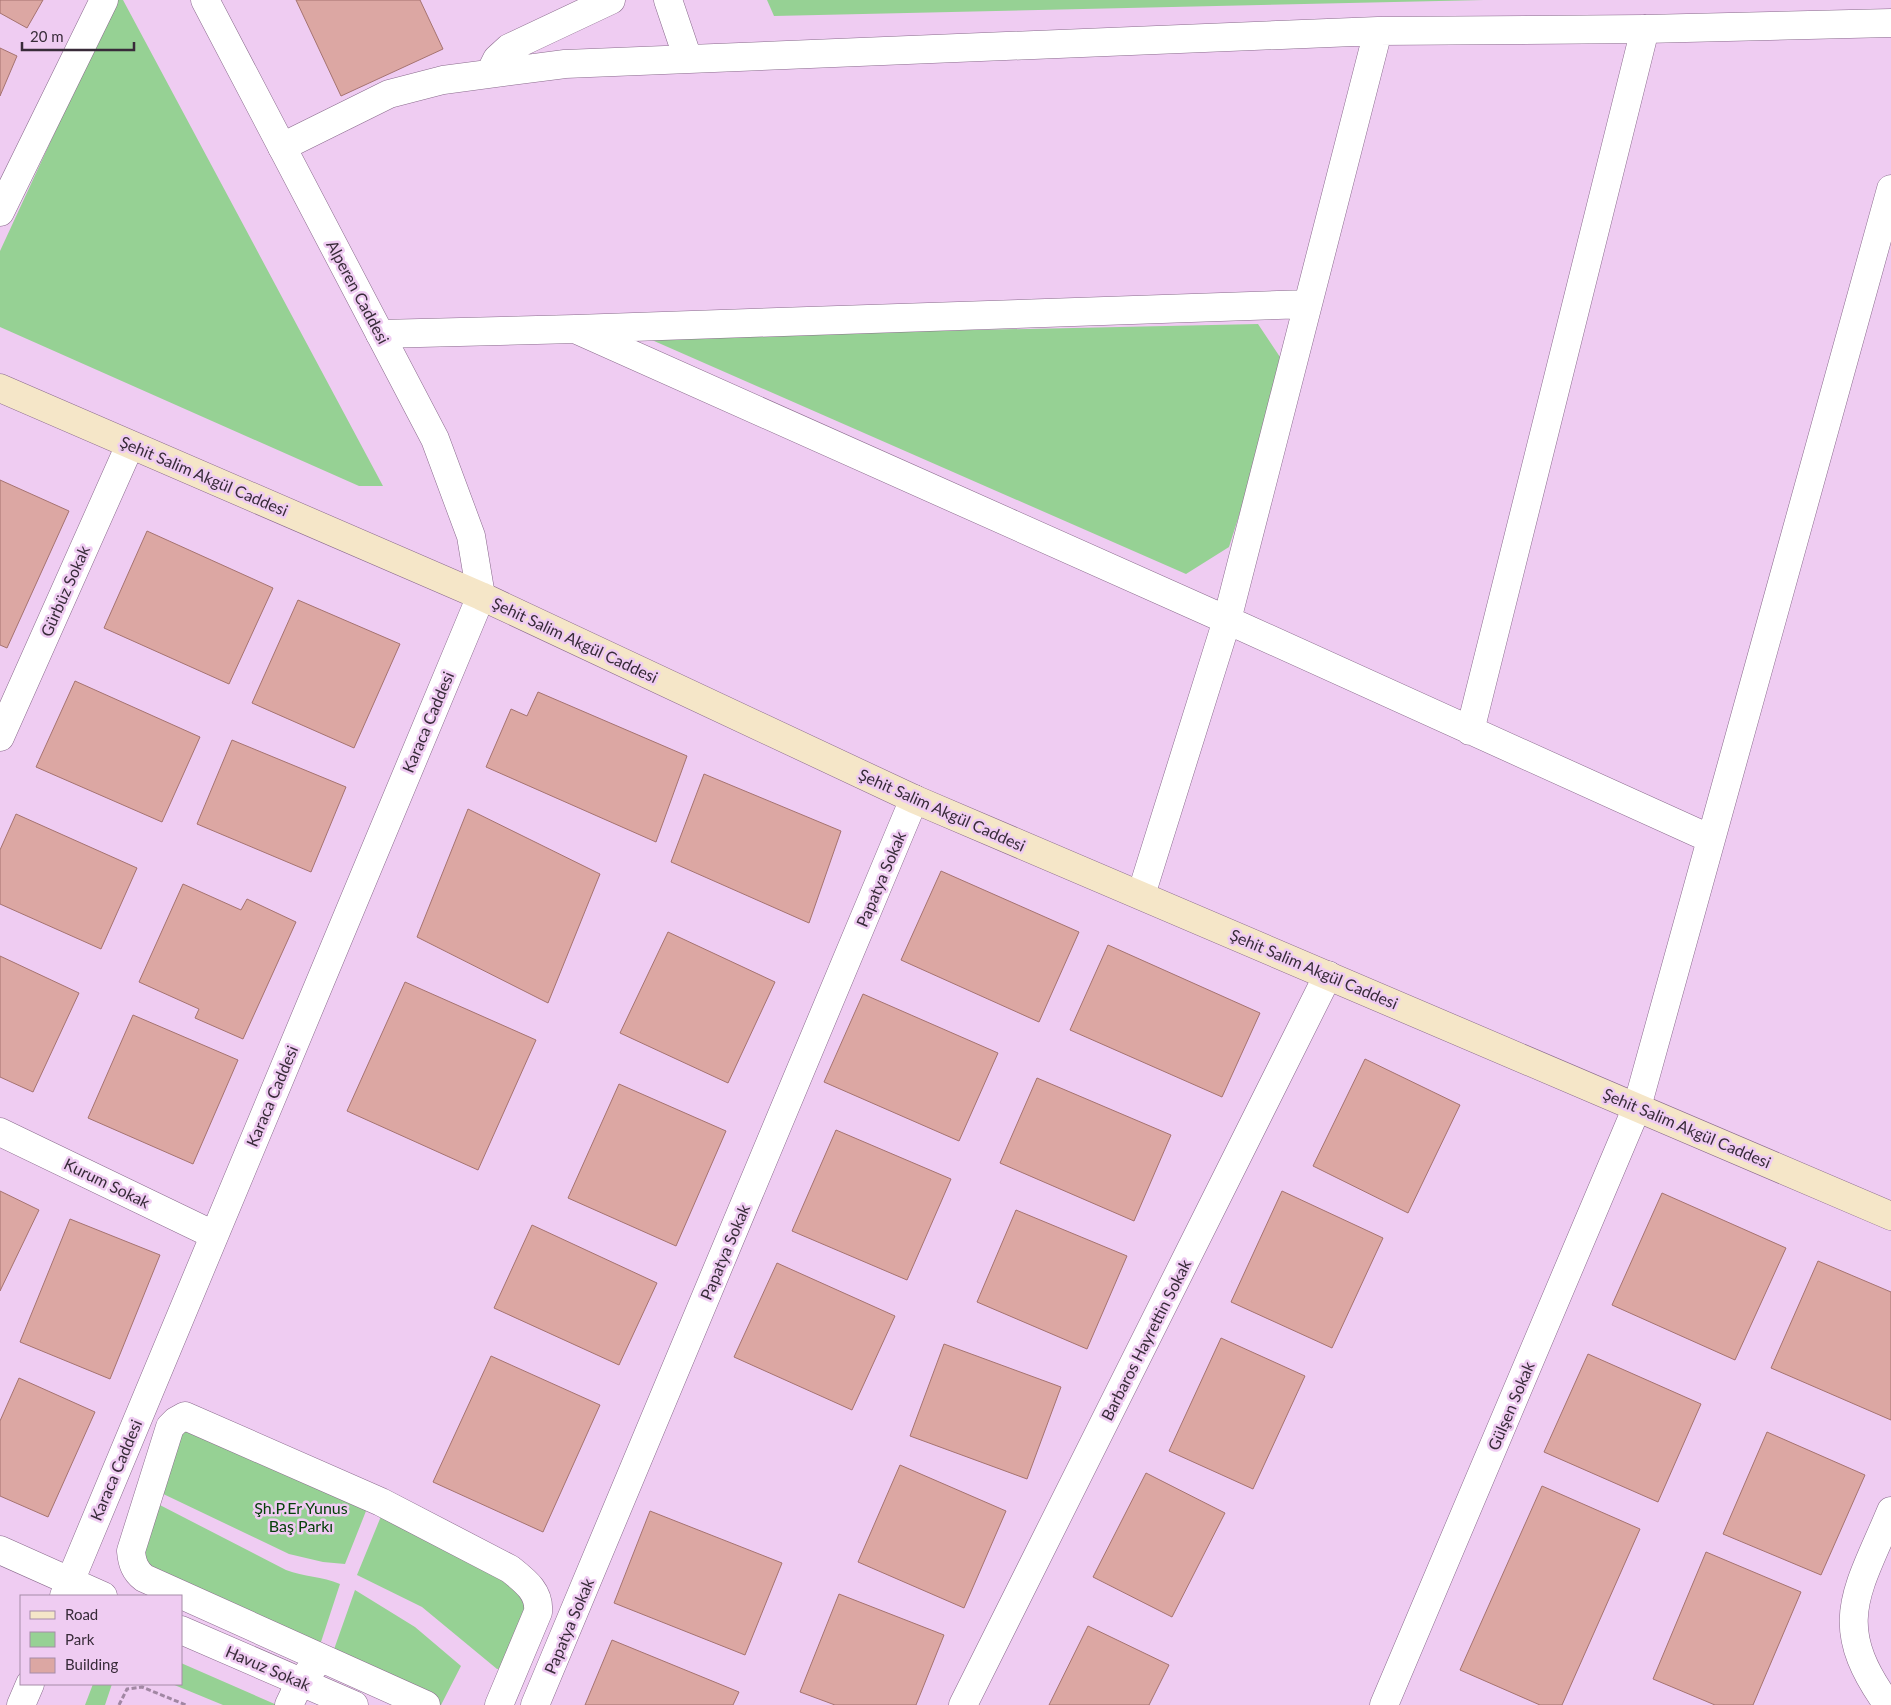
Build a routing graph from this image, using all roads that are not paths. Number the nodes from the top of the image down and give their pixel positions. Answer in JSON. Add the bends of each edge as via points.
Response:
{"nodes":[{"id":1,"x":104,"y":0,"type":"edge"},
{"id":2,"x":205,"y":0,"type":"edge"},
{"id":3,"x":611,"y":0,"type":"edge"},
{"id":4,"x":668,"y":0,"type":"edge"},
{"id":5,"x":1891,"y":23,"type":"edge"},
{"id":6,"x":1645,"y":29,"type":"junction"},
{"id":7,"x":1378,"y":31,"type":"junction"},
{"id":8,"x":688,"y":59,"type":"junction"},
{"id":9,"x":490,"y":73,"type":"junction"},
{"id":10,"x":282,"y":148,"type":"junction"},
{"id":11,"x":1891,"y":190,"type":"edge"},
{"id":12,"x":0,"y":212,"type":"edge"},
{"id":13,"x":1880,"y":272,"type":"edge"},
{"id":14,"x":1308,"y":304,"type":"junction"},
{"id":15,"x":575,"y":329,"type":"junction"},
{"id":16,"x":380,"y":334,"type":"junction"},
{"id":17,"x":0,"y":388,"type":"edge"},
{"id":18,"x":130,"y":445,"type":"junction"},
{"id":19,"x":481,"y":596,"type":"junction"},
{"id":20,"x":1227,"y":620,"type":"junction"},
{"id":21,"x":10,"y":689,"type":"edge"},
{"id":22,"x":1470,"y":731,"type":"junction"},
{"id":23,"x":0,"y":737,"type":"edge"},
{"id":24,"x":914,"y":799,"type":"junction"},
{"id":25,"x":1711,"y":839,"type":"junction"},
{"id":26,"x":1141,"y":896,"type":"junction"},
{"id":27,"x":1328,"y":975,"type":"junction"},
{"id":28,"x":1637,"y":1106,"type":"junction"},
{"id":29,"x":0,"y":1132,"type":"edge"},
{"id":30,"x":1891,"y":1216,"type":"edge"},
{"id":31,"x":214,"y":1234,"type":"junction"},
{"id":32,"x":1891,"y":1510,"type":"edge"},
{"id":33,"x":0,"y":1550,"type":"edge"},
{"id":34,"x":67,"y":1589,"type":"edge"},
{"id":35,"x":98,"y":1595,"type":"edge"},
{"id":36,"x":182,"y":1595,"type":"edge"},
{"id":37,"x":182,"y":1595,"type":"edge"},
{"id":38,"x":182,"y":1631,"type":"edge"},
{"id":39,"x":322,"y":1658,"type":"junction"},
{"id":40,"x":30,"y":1685,"type":"edge"},
{"id":41,"x":294,"y":1693,"type":"edge"},
{"id":42,"x":1395,"y":1700,"type":"edge"},
{"id":43,"x":21,"y":1705,"type":"edge"},
{"id":44,"x":354,"y":1705,"type":"edge"},
{"id":45,"x":426,"y":1705,"type":"edge"},
{"id":46,"x":499,"y":1705,"type":"edge"},
{"id":47,"x":536,"y":1705,"type":"edge"},
{"id":48,"x":963,"y":1705,"type":"edge"},
{"id":49,"x":1888,"y":1705,"type":"edge"}],
"edges":[{"from":1,"to":12,"type":"street"},
{"from":2,"to":10,"type":"street","name":"Alperen Caddesi"},
{"from":3,"to":9,"type":"street","via":[[509,48],[497,59]]},
{"from":4,"to":8,"type":"street"},
{"from":5,"to":6,"type":"street"},
{"from":6,"to":7,"type":"street"},
{"from":6,"to":22,"type":"street"},
{"from":7,"to":8,"type":"street"},
{"from":7,"to":14,"type":"street"},
{"from":8,"to":9,"type":"street","via":[[565,64]]},
{"from":9,"to":10,"type":"street","via":[[443,80],[389,94]]},
{"from":10,"to":16,"type":"street","name":"Alperen Caddesi"},
{"from":11,"to":13,"type":"street","name":"Gülşen Sokak"},
{"from":13,"to":25,"type":"street","name":"Gülşen Sokak"},
{"from":14,"to":15,"type":"street"},
{"from":14,"to":20,"type":"street"},
{"from":15,"to":16,"type":"street"},
{"from":15,"to":20,"type":"street"},
{"from":16,"to":19,"type":"street","name":"Alperen Caddesi","via":[[435,439],[471,536]]},
{"from":17,"to":18,"type":"main road","name":"Şehit Salim Akgül Caddesi"},
{"from":18,"to":19,"type":"main road","name":"Şehit Salim Akgül Caddesi"},
{"from":18,"to":21,"type":"street","name":"Gürbüz Sokak"},
{"from":19,"to":24,"type":"main road","name":"Şehit Salim Akgül Caddesi"},
{"from":19,"to":31,"type":"street","name":"Karaca Caddesi"},
{"from":20,"to":22,"type":"street"},
{"from":20,"to":26,"type":"street"},
{"from":21,"to":23,"type":"street","name":"Gürbüz Sokak"},
{"from":22,"to":25,"type":"street"},
{"from":24,"to":26,"type":"main road","name":"Şehit Salim Akgül Caddesi"},
{"from":24,"to":47,"type":"street","name":"Papatya Sokak"},
{"from":25,"to":28,"type":"street","name":"Gülşen Sokak"},
{"from":26,"to":27,"type":"main road","name":"Şehit Salim Akgül Caddesi"},
{"from":27,"to":28,"type":"main road","name":"Şehit Salim Akgül Caddesi"},
{"from":27,"to":48,"type":"street","name":"Barbaros Hayrettin Sokak"},
{"from":28,"to":30,"type":"main road","name":"Şehit Salim Akgül Caddesi"},
{"from":28,"to":42,"type":"street","name":"Gülşen Sokak"},
{"from":29,"to":31,"type":"street","name":"Kurum Sokak"},
{"from":31,"to":34,"type":"street","name":"Karaca Caddesi"},
{"from":32,"to":49,"type":"street","via":[[1856,1596],[1852,1618],[1853,1634],[1866,1672]]},
{"from":33,"to":34,"type":"street"},
{"from":34,"to":35,"type":"street"},
{"from":36,"to":46,"type":"street","via":[[137,1572],[131,1551],[170,1428],[185,1416],[381,1502],[510,1569],[527,1582],[538,1597],[538,1612]]},
{"from":37,"to":39,"type":"street"},
{"from":38,"to":41,"type":"street","name":"Havuz Sokak"},
{"from":39,"to":41,"type":"street"},
{"from":39,"to":45,"type":"street"},
{"from":40,"to":43,"type":"street"},
{"from":41,"to":44,"type":"street","name":"Havuz Sokak"}]}
